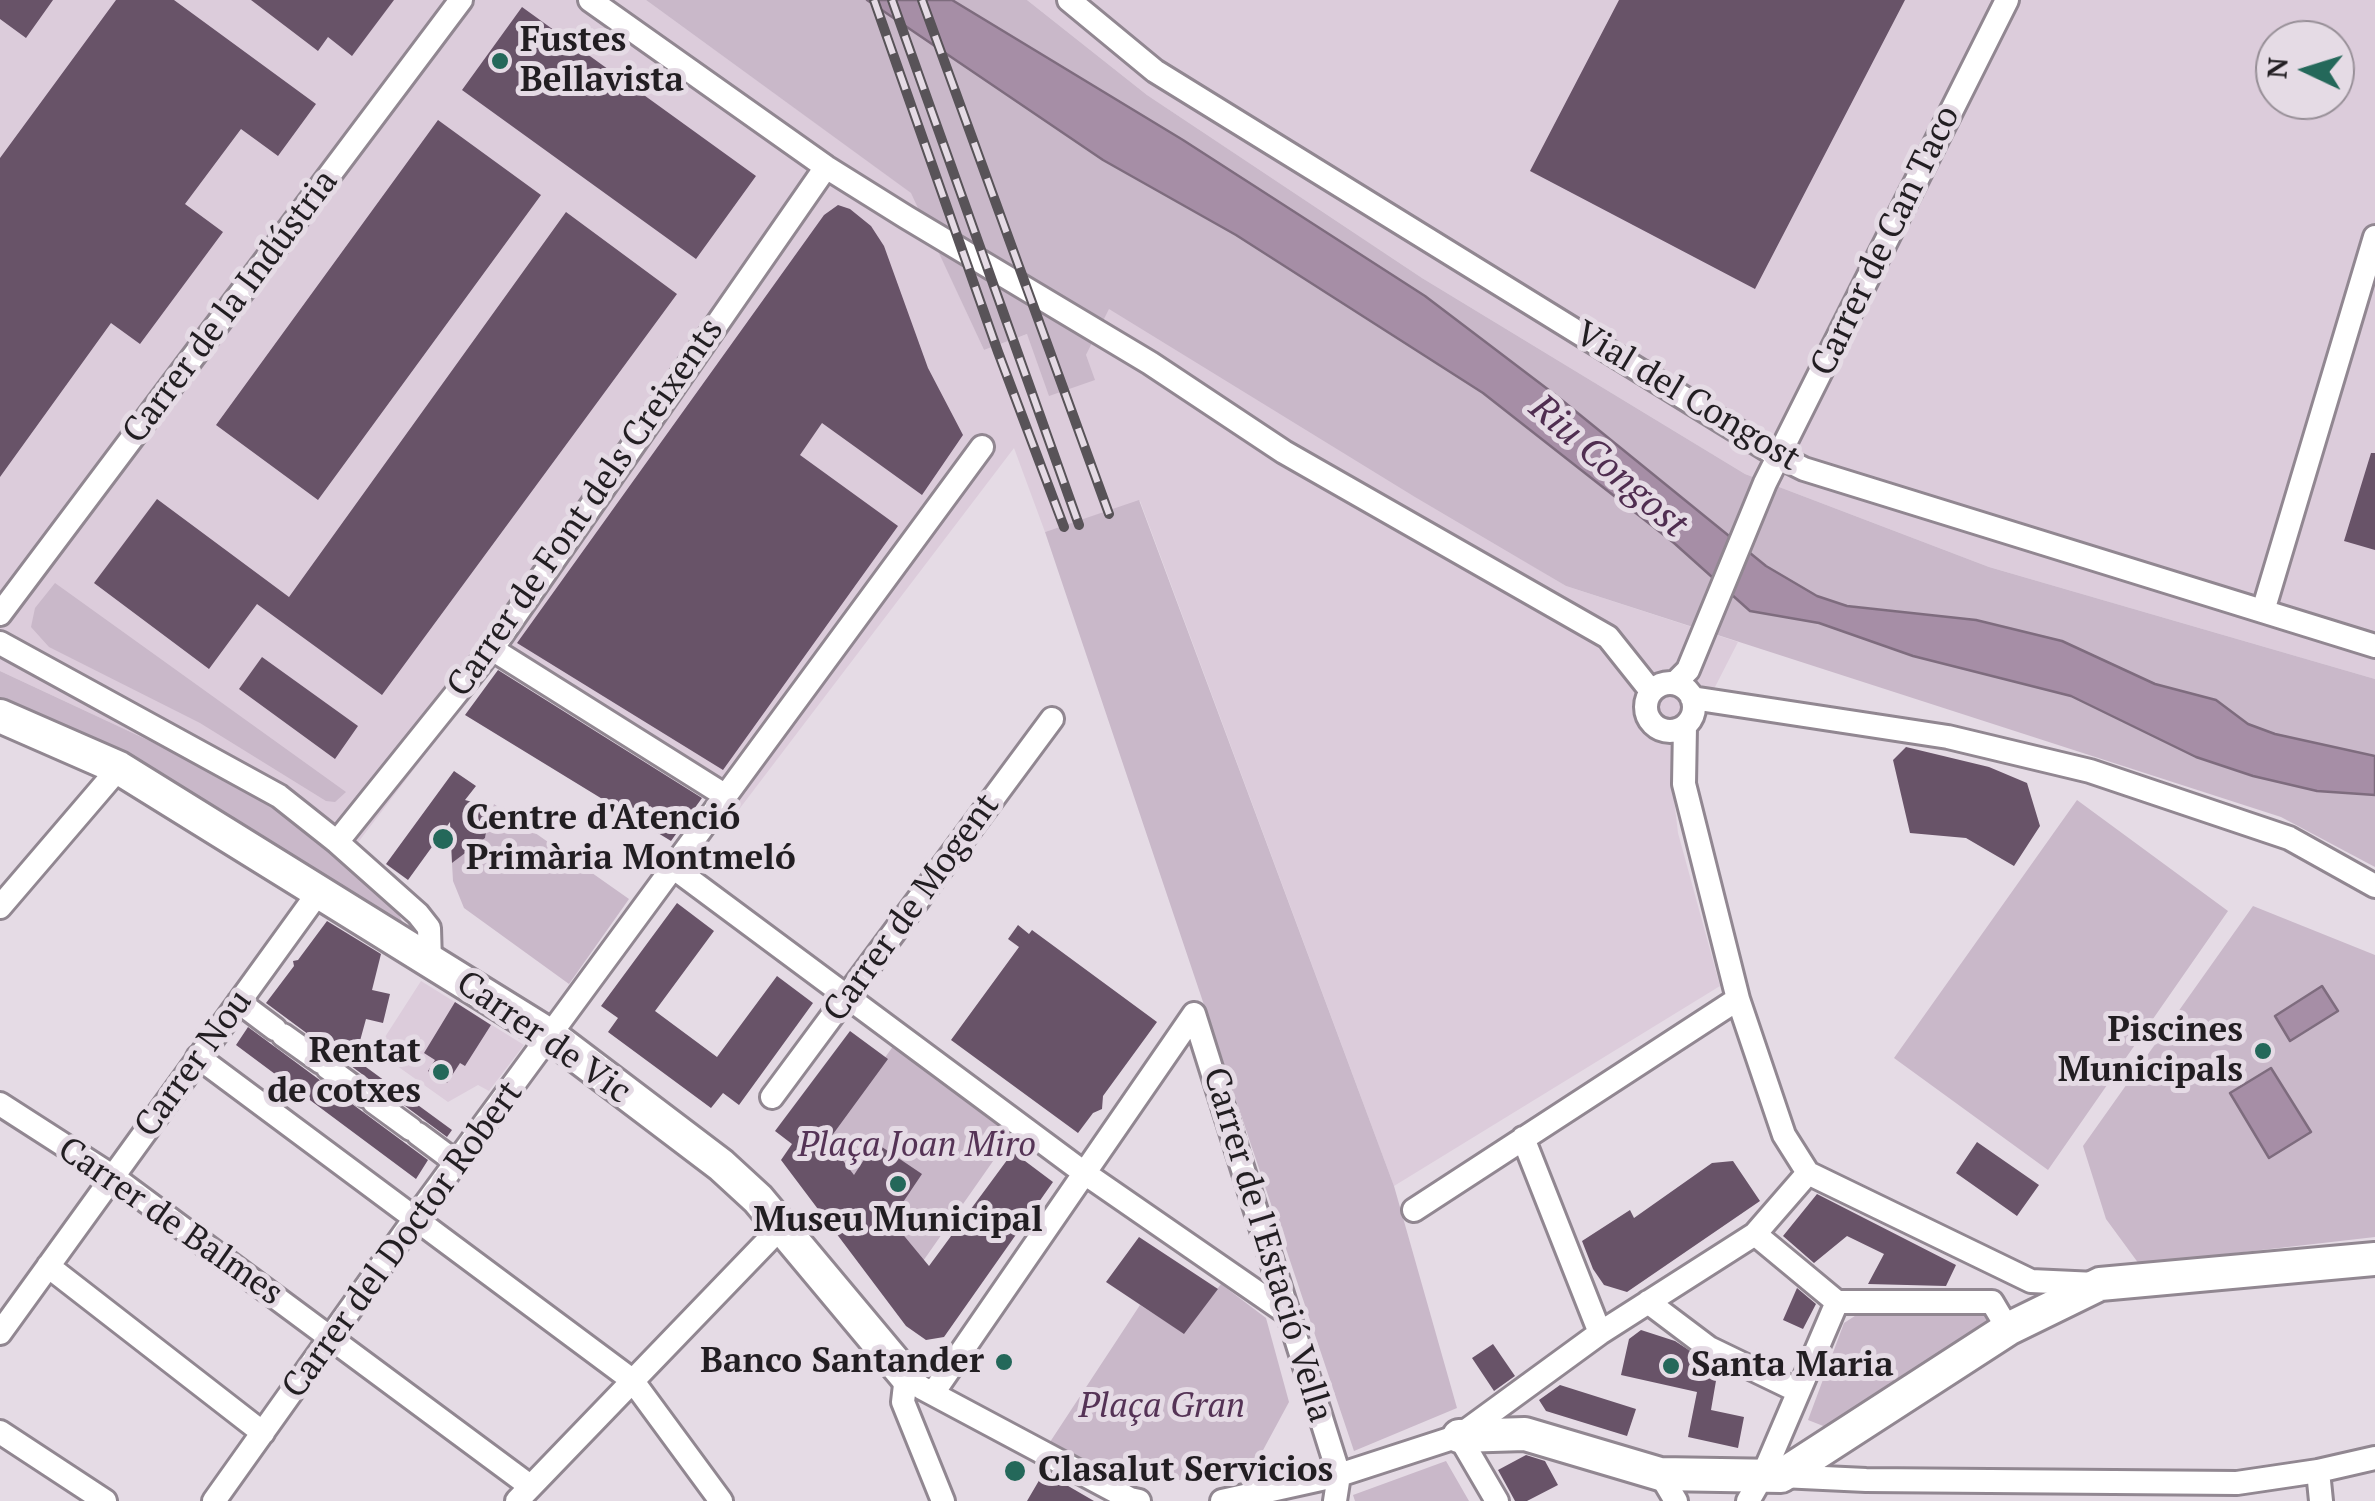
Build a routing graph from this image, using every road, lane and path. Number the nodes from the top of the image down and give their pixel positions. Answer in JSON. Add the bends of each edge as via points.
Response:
{"nodes":[{"id":1,"x":461,"y":0,"type":"edge"},
{"id":2,"x":590,"y":0,"type":"edge"},
{"id":3,"x":1068,"y":0,"type":"edge"},
{"id":4,"x":2007,"y":0,"type":"edge"},
{"id":5,"x":826,"y":167,"type":"junction"},
{"id":6,"x":2375,"y":237,"type":"edge"},
{"id":7,"x":982,"y":447,"type":"dead end"},
{"id":8,"x":1778,"y":456,"type":"junction"},
{"id":9,"x":2263,"y":611,"type":"junction"},
{"id":10,"x":0,"y":614,"type":"edge"},
{"id":11,"x":0,"y":643,"type":"edge"},
{"id":12,"x":2375,"y":646,"type":"edge"},
{"id":13,"x":492,"y":648,"type":"junction"},
{"id":14,"x":1683,"y":690,"type":"junction"},
{"id":15,"x":1652,"y":691,"type":"junction"},
{"id":16,"x":0,"y":716,"type":"edge"},
{"id":17,"x":1052,"y":719,"type":"dead end"},
{"id":18,"x":1685,"y":726,"type":"junction"},
{"id":19,"x":119,"y":768,"type":"junction"},
{"id":20,"x":726,"y":796,"type":"junction"},
{"id":21,"x":337,"y":842,"type":"junction"},
{"id":22,"x":674,"y":868,"type":"junction"},
{"id":23,"x":2375,"y":886,"type":"edge"},
{"id":24,"x":318,"y":893,"type":"junction"},
{"id":25,"x":0,"y":908,"type":"edge"},
{"id":26,"x":430,"y":962,"type":"junction"},
{"id":27,"x":847,"y":996,"type":"junction"},
{"id":28,"x":1738,"y":999,"type":"junction"},
{"id":29,"x":238,"y":1002,"type":"junction"},
{"id":30,"x":551,"y":1036,"type":"junction"},
{"id":31,"x":198,"y":1057,"type":"junction"},
{"id":32,"x":772,"y":1097,"type":"dead end"},
{"id":33,"x":0,"y":1104,"type":"edge"},
{"id":34,"x":1523,"y":1138,"type":"junction"},
{"id":35,"x":457,"y":1162,"type":"junction"},
{"id":36,"x":1083,"y":1172,"type":"junction"},
{"id":37,"x":1808,"y":1173,"type":"junction"},
{"id":38,"x":112,"y":1176,"type":"junction"},
{"id":39,"x":1414,"y":1210,"type":"dead end"},
{"id":40,"x":416,"y":1217,"type":"junction"},
{"id":41,"x":782,"y":1226,"type":"junction"},
{"id":42,"x":1755,"y":1234,"type":"junction"},
{"id":43,"x":2375,"y":1259,"type":"edge"},
{"id":44,"x":48,"y":1266,"type":"junction"},
{"id":45,"x":2008,"y":1268,"type":"junction"},
{"id":46,"x":1648,"y":1302,"type":"junction"},
{"id":47,"x":1837,"y":1302,"type":"junction"},
{"id":48,"x":2017,"y":1306,"type":"junction"},
{"id":49,"x":1287,"y":1313,"type":"junction"},
{"id":50,"x":0,"y":1332,"type":"edge"},
{"id":51,"x":1600,"y":1332,"type":"junction"},
{"id":52,"x":332,"y":1338,"type":"junction"},
{"id":53,"x":632,"y":1380,"type":"junction"},
{"id":54,"x":919,"y":1385,"type":"junction"},
{"id":55,"x":1798,"y":1391,"type":"junction"},
{"id":56,"x":1513,"y":1397,"type":"junction"},
{"id":57,"x":0,"y":1432,"type":"edge"},
{"id":58,"x":263,"y":1433,"type":"junction"},
{"id":59,"x":1525,"y":1434,"type":"junction"},
{"id":60,"x":1459,"y":1436,"type":"junction"},
{"id":61,"x":2375,"y":1458,"type":"edge"},
{"id":62,"x":2318,"y":1471,"type":"junction"},
{"id":63,"x":1339,"y":1475,"type":"junction"},
{"id":64,"x":1866,"y":1480,"type":"junction"},
{"id":65,"x":2025,"y":1480,"type":"junction"},
{"id":66,"x":1764,"y":1484,"type":"edge"},
{"id":67,"x":1668,"y":1488,"type":"edge"},
{"id":68,"x":524,"y":1494,"type":"edge"},
{"id":69,"x":105,"y":1501,"type":"edge"},
{"id":70,"x":214,"y":1501,"type":"edge"},
{"id":71,"x":721,"y":1501,"type":"edge"},
{"id":72,"x":943,"y":1501,"type":"edge"},
{"id":73,"x":1139,"y":1501,"type":"edge"},
{"id":74,"x":1222,"y":1501,"type":"edge"},
{"id":75,"x":1334,"y":1501,"type":"edge"},
{"id":76,"x":1497,"y":1501,"type":"edge"},
{"id":77,"x":1855,"y":1501,"type":"edge"},
{"id":78,"x":2014,"y":1501,"type":"edge"},
{"id":79,"x":2321,"y":1501,"type":"edge"}],
"edges":[{"from":1,"to":10,"type":"street","name":"Carrer de la Indústria"},
{"from":2,"to":5,"type":"street"},
{"from":3,"to":8,"type":"street","name":"Vial del Congost","via":[[1155,71]]},
{"from":4,"to":8,"type":"street","name":"Carrer de Can Taco"},
{"from":5,"to":13,"type":"street","name":"Carrer de Font dels Creixents"},
{"from":5,"to":15,"type":"street","via":[[1284,452],[1608,638]]},
{"from":6,"to":9,"type":"street"},
{"from":7,"to":20,"type":"street","name":"Carrer del Doctor Robert"},
{"from":8,"to":9,"type":"street","name":"Vial del Congost"},
{"from":8,"to":14,"type":"street","name":"Carrer de Can Taco"},
{"from":9,"to":12,"type":"street","name":"Vial del Congost"},
{"from":11,"to":21,"type":"street","via":[[279,796]]},
{"from":13,"to":20,"type":"street"},
{"from":13,"to":21,"type":"street","name":"Carrer de Font dels Creixents"},
{"from":14,"to":15,"type":"street"},
{"from":14,"to":18,"type":"street","via":[[1694,712]]},
{"from":14,"to":23,"type":"street","via":[[1948,737],[2090,771],[2289,838]]},
{"from":15,"to":18,"type":"street","via":[[1646,708],[1652,723],[1666,731]]},
{"from":16,"to":19,"type":"street","name":"Carrer de Vic"},
{"from":17,"to":27,"type":"street","name":"Carrer de Mogent"},
{"from":18,"to":28,"type":"street","via":[[1684,784]]},
{"from":19,"to":24,"type":"street","name":"Carrer de Vic"},
{"from":19,"to":25,"type":"street"},
{"from":20,"to":22,"type":"street","name":"Carrer del Doctor Robert"},
{"from":21,"to":26,"type":"street","via":[[428,928]]},
{"from":22,"to":27,"type":"street"},
{"from":22,"to":30,"type":"street","name":"Carrer del Doctor Robert"},
{"from":24,"to":26,"type":"street","name":"Carrer de Vic"},
{"from":24,"to":29,"type":"street","name":"Carrer Nou"},
{"from":26,"to":30,"type":"street","name":"Carrer de Vic"},
{"from":27,"to":32,"type":"street","name":"Carrer de Mogent"},
{"from":27,"to":36,"type":"street"},
{"from":28,"to":34,"type":"street"},
{"from":28,"to":37,"type":"street","via":[[1784,1135]]},
{"from":29,"to":31,"type":"street","name":"Carrer Nou"},
{"from":29,"to":35,"type":"street"},
{"from":30,"to":35,"type":"street","name":"Carrer del Doctor Robert"},
{"from":30,"to":41,"type":"street","name":"Carrer de Vic","via":[[720,1165]]},
{"from":31,"to":38,"type":"street","name":"Carrer Nou"},
{"from":31,"to":40,"type":"street"},
{"from":33,"to":38,"type":"street","name":"Carrer de Balmes"},
{"from":34,"to":39,"type":"street"},
{"from":34,"to":51,"type":"street"},
{"from":35,"to":40,"type":"street","name":"Carrer del Doctor Robert"},
{"from":36,"to":49,"type":"street"},
{"from":36,"to":49,"type":"street","name":"Carrer de l'Estació Vella","via":[[1194,1014]]},
{"from":36,"to":54,"type":"street"},
{"from":37,"to":42,"type":"street"},
{"from":37,"to":45,"type":"street"},
{"from":38,"to":44,"type":"street","name":"Carrer Nou"},
{"from":38,"to":52,"type":"street","name":"Carrer de Balmes"},
{"from":40,"to":52,"type":"street","name":"Carrer del Doctor Robert"},
{"from":40,"to":53,"type":"street"},
{"from":41,"to":53,"type":"street"},
{"from":41,"to":54,"type":"street","name":"Carrer de Vic"},
{"from":42,"to":46,"type":"street"},
{"from":42,"to":47,"type":"street"},
{"from":43,"to":48,"type":"street","via":[[2100,1284]]},
{"from":44,"to":50,"type":"street","name":"Carrer Nou"},
{"from":44,"to":58,"type":"street"},
{"from":45,"to":48,"type":"street"},
{"from":45,"to":48,"type":"street"},
{"from":46,"to":51,"type":"street"},
{"from":46,"to":55,"type":"street","via":[[1709,1348]]},
{"from":47,"to":48,"type":"street"},
{"from":47,"to":55,"type":"street"},
{"from":48,"to":66,"type":"street"},
{"from":49,"to":63,"type":"street","name":"Carrer de l'Estació Vella"},
{"from":51,"to":56,"type":"street"},
{"from":52,"to":58,"type":"street","name":"Carrer del Doctor Robert"},
{"from":52,"to":68,"type":"street","name":"Carrer de Balmes"},
{"from":53,"to":68,"type":"street"},
{"from":53,"to":71,"type":"street"},
{"from":54,"to":72,"type":"street","via":[[902,1402]]},
{"from":54,"to":73,"type":"street"},
{"from":55,"to":66,"type":"street"},
{"from":56,"to":59,"type":"street","via":[[1510,1416]]},
{"from":56,"to":60,"type":"street"},
{"from":57,"to":69,"type":"street"},
{"from":58,"to":70,"type":"street","name":"Carrer del Doctor Robert"},
{"from":59,"to":60,"type":"street"},
{"from":59,"to":67,"type":"street"},
{"from":60,"to":63,"type":"street"},
{"from":60,"to":76,"type":"street"},
{"from":61,"to":62,"type":"street"},
{"from":62,"to":65,"type":"street","via":[[2237,1483]]},
{"from":62,"to":79,"type":"street"},
{"from":63,"to":74,"type":"street"},
{"from":63,"to":75,"type":"street"},
{"from":64,"to":65,"type":"street"},
{"from":64,"to":66,"type":"street"},
{"from":64,"to":77,"type":"street"},
{"from":65,"to":78,"type":"street"},
{"from":66,"to":67,"type":"street"}]}
